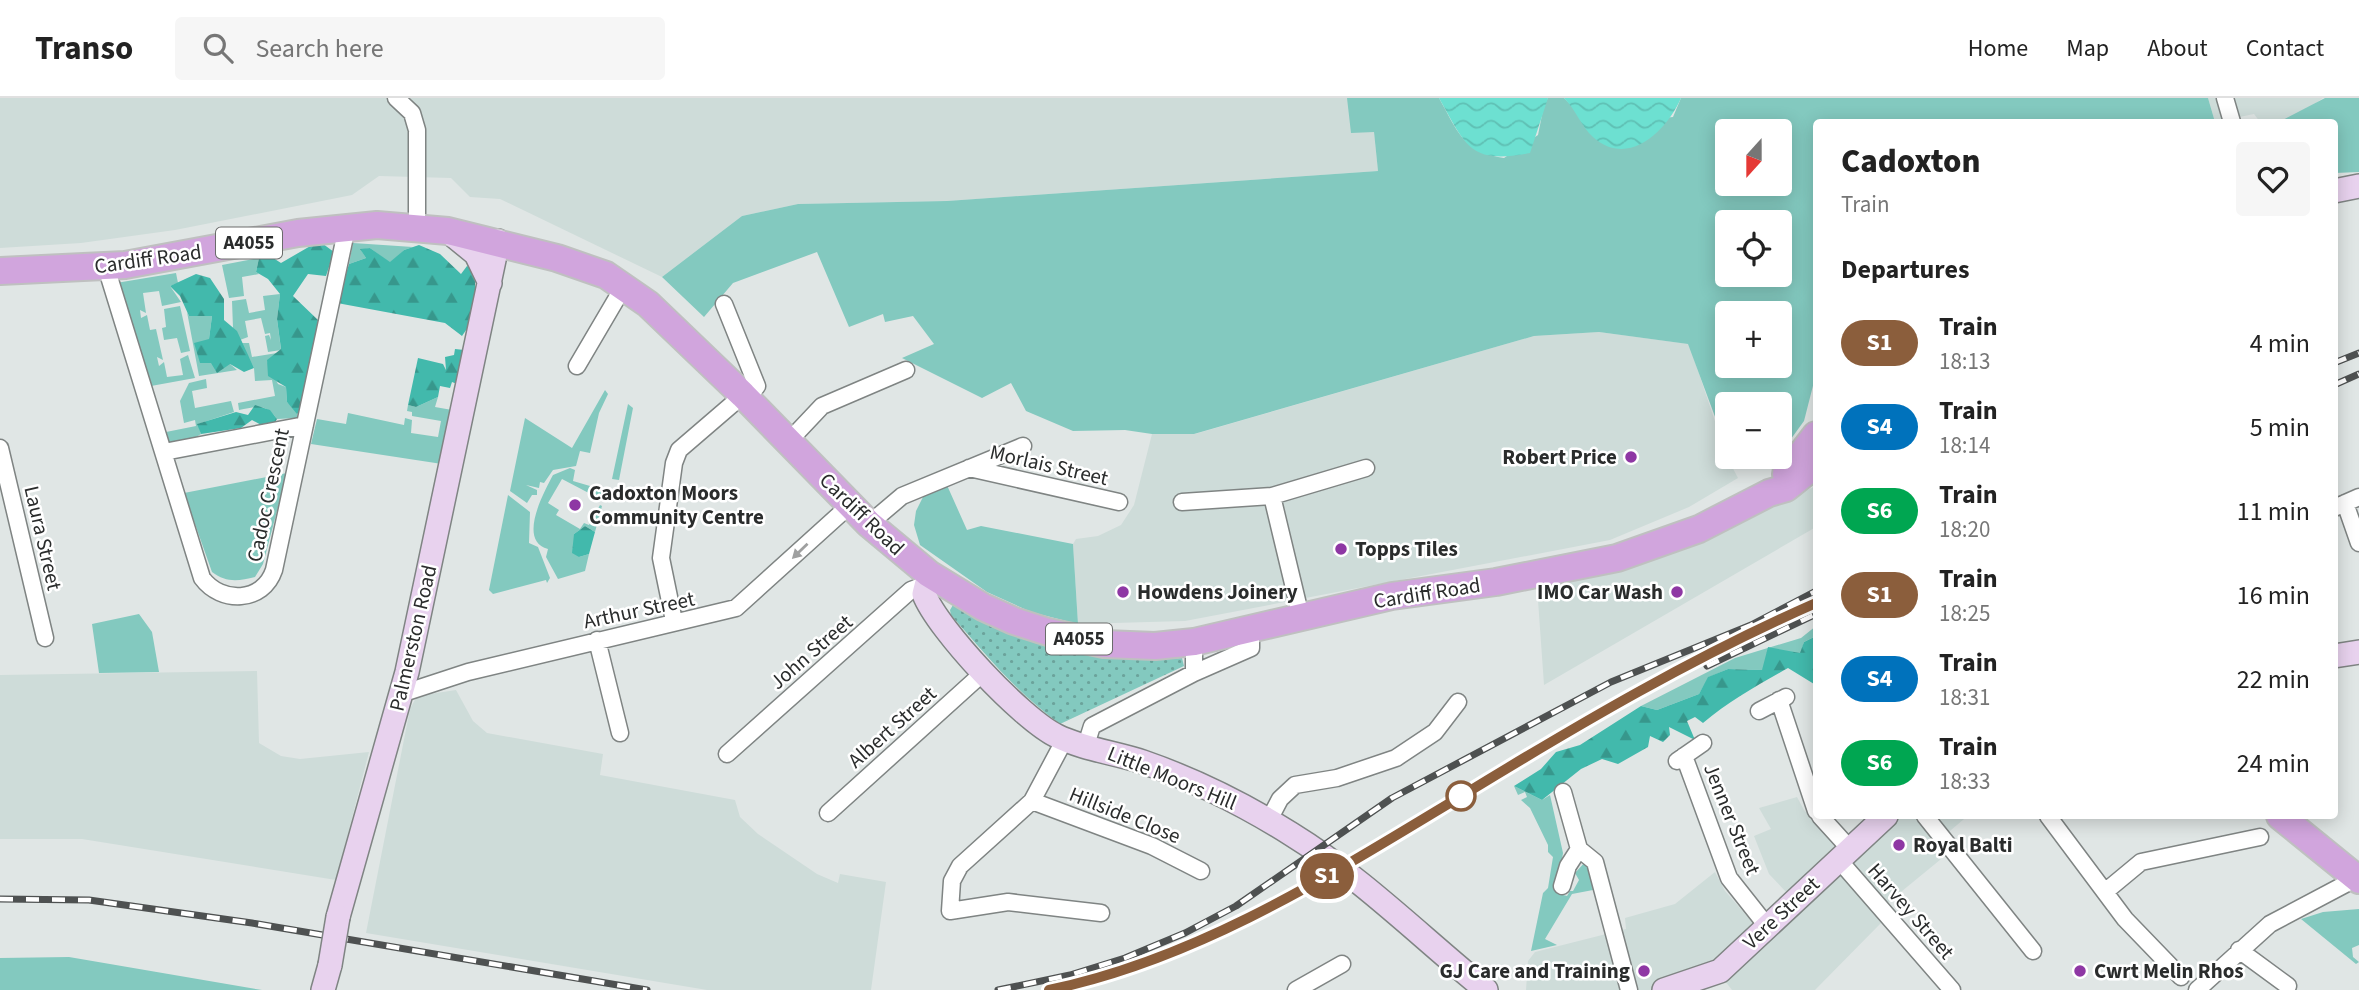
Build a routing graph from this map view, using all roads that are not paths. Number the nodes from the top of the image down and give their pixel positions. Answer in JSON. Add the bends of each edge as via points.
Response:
{"nodes":[{"id":1,"x":396,"y":98,"type":"edge"},
{"id":2,"x":2225,"y":98,"type":"edge"},
{"id":3,"x":2231,"y":119,"type":"edge"},
{"id":4,"x":2359,"y":174,"type":"edge"},
{"id":5,"x":2338,"y":177,"type":"edge"},
{"id":6,"x":2359,"y":186,"type":"edge"},
{"id":7,"x":2338,"y":190,"type":"edge"},
{"id":8,"x":347,"y":227,"type":"junction"},
{"id":9,"x":417,"y":227,"type":"junction"},
{"id":10,"x":448,"y":231,"type":"junction"},
{"id":11,"x":498,"y":241,"type":"junction"},
{"id":12,"x":106,"y":267,"type":"junction"},
{"id":13,"x":0,"y":271,"type":"edge"},
{"id":14,"x":490,"y":283,"type":"junction"},
{"id":15,"x":624,"y":286,"type":"junction"},
{"id":16,"x":724,"y":304,"type":"dead end"},
{"id":17,"x":577,"y":366,"type":"dead end"},
{"id":18,"x":906,"y":370,"type":"dead end"},
{"id":19,"x":745,"y":397,"type":"junction"},
{"id":20,"x":305,"y":425,"type":"junction"},
{"id":21,"x":1813,"y":440,"type":"edge"},
{"id":22,"x":789,"y":442,"type":"junction"},
{"id":23,"x":1023,"y":446,"type":"dead end"},
{"id":24,"x":0,"y":448,"type":"edge"},
{"id":25,"x":164,"y":452,"type":"junction"},
{"id":26,"x":1813,"y":466,"type":"edge"},
{"id":27,"x":969,"y":468,"type":"junction"},
{"id":28,"x":1367,"y":468,"type":"dead end"},
{"id":29,"x":1769,"y":493,"type":"junction"},
{"id":30,"x":1272,"y":496,"type":"junction"},
{"id":31,"x":1119,"y":502,"type":"dead end"},
{"id":32,"x":1182,"y":502,"type":"dead end"},
{"id":33,"x":2346,"y":502,"type":"edge"},
{"id":34,"x":859,"y":514,"type":"junction"},
{"id":35,"x":2359,"y":543,"type":"edge"},
{"id":36,"x":926,"y":579,"type":"junction"},
{"id":37,"x":1301,"y":617,"type":"junction"},
{"id":38,"x":674,"y":621,"type":"junction"},
{"id":39,"x":1251,"y":629,"type":"junction"},
{"id":40,"x":45,"y":638,"type":"dead end"},
{"id":41,"x":597,"y":640,"type":"junction"},
{"id":42,"x":1194,"y":642,"type":"junction"},
{"id":43,"x":2359,"y":652,"type":"edge"},
{"id":44,"x":2338,"y":655,"type":"edge"},
{"id":45,"x":984,"y":672,"type":"junction"},
{"id":46,"x":1194,"y":673,"type":"junction"},
{"id":47,"x":402,"y":690,"type":"junction"},
{"id":48,"x":1458,"y":702,"type":"dead end"},
{"id":49,"x":1759,"y":711,"type":"dead end"},
{"id":50,"x":620,"y":733,"type":"dead end"},
{"id":51,"x":1075,"y":742,"type":"junction"},
{"id":52,"x":1703,"y":743,"type":"dead end"},
{"id":53,"x":727,"y":754,"type":"dead end"},
{"id":54,"x":1563,"y":792,"type":"dead end"},
{"id":55,"x":1032,"y":801,"type":"junction"},
{"id":56,"x":1813,"y":801,"type":"edge"},
{"id":57,"x":828,"y":813,"type":"dead end"},
{"id":58,"x":1822,"y":819,"type":"edge"},
{"id":59,"x":1883,"y":819,"type":"edge"},
{"id":60,"x":1927,"y":819,"type":"edge"},
{"id":61,"x":2055,"y":819,"type":"edge"},
{"id":62,"x":2290,"y":819,"type":"edge"},
{"id":63,"x":1269,"y":820,"type":"junction"},
{"id":64,"x":2260,"y":837,"type":"dead end"},
{"id":65,"x":1579,"y":849,"type":"junction"},
{"id":66,"x":1844,"y":854,"type":"junction"},
{"id":67,"x":1201,"y":870,"type":"dead end"},
{"id":68,"x":2357,"y":880,"type":"edge"},
{"id":69,"x":1562,"y":886,"type":"dead end"},
{"id":70,"x":2106,"y":891,"type":"junction"},
{"id":71,"x":1101,"y":913,"type":"dead end"},
{"id":72,"x":1767,"y":926,"type":"junction"},
{"id":73,"x":2239,"y":950,"type":"junction"},
{"id":74,"x":2033,"y":951,"type":"dead end"},
{"id":75,"x":1342,"y":964,"type":"dead end"},
{"id":76,"x":2181,"y":977,"type":"dead end"},
{"id":77,"x":1715,"y":983,"type":"edge"},
{"id":78,"x":2289,"y":984,"type":"edge"},
{"id":79,"x":323,"y":990,"type":"edge"},
{"id":80,"x":1296,"y":990,"type":"edge"},
{"id":81,"x":1486,"y":990,"type":"edge"},
{"id":82,"x":1629,"y":990,"type":"edge"},
{"id":83,"x":1664,"y":990,"type":"edge"},
{"id":84,"x":1952,"y":990,"type":"edge"},
{"id":85,"x":2197,"y":990,"type":"edge"}],
"edges":[{"from":1,"to":9,"type":"street","via":[[412,113],[416,130]]},
{"from":2,"to":3,"type":"street"},
{"from":4,"to":5,"type":"street"},
{"from":6,"to":7,"type":"street"},
{"from":8,"to":9,"type":"main road","name":"Cardiff Road","number":"A4055"},
{"from":8,"to":12,"type":"main road","name":"Cardiff Road","number":"A4055"},
{"from":8,"to":20,"type":"street","name":"Cadoc Crescent"},
{"from":9,"to":10,"type":"main road","name":"Cardiff Road","number":"A4055"},
{"from":10,"to":11,"type":"main road","name":"Cardiff Road","number":"A4055"},
{"from":10,"to":14,"type":"street","via":[[476,254]]},
{"from":11,"to":14,"type":"street","name":"Palmerston Road"},
{"from":11,"to":15,"type":"main road","name":"Cardiff Road","number":"A4055","via":[[569,262]]},
{"from":12,"to":13,"type":"main road","name":"Cardiff Road","number":"A4055"},
{"from":12,"to":25,"type":"street","name":"Cadoc Crescent"},
{"from":14,"to":47,"type":"street","name":"Palmerston Road"},
{"from":15,"to":17,"type":"street"},
{"from":15,"to":19,"type":"main road","name":"Cardiff Road","number":"A4055"},
{"from":16,"to":19,"type":"street","via":[[757,386]]},
{"from":18,"to":22,"type":"street","via":[[822,406]]},
{"from":19,"to":22,"type":"main road","name":"Cardiff Road","number":"A4055"},
{"from":19,"to":38,"type":"street","via":[[679,450],[674,463],[661,558]]},
{"from":20,"to":25,"type":"street"},
{"from":20,"to":25,"type":"street","name":"Cadoc Crescent","via":[[274,570],[267,586],[249,596],[215,591],[202,578]]},
{"from":21,"to":29,"type":"main road","name":"Cardiff Road","number":"A4055"},
{"from":22,"to":34,"type":"main road","name":"Cardiff Road","number":"A4055"},
{"from":23,"to":27,"type":"street","name":"Arthur Street"},
{"from":24,"to":40,"type":"street","name":"Laura Street"},
{"from":26,"to":29,"type":"main road","name":"Cardiff Road","number":"A4055","via":[[1786,488]]},
{"from":27,"to":31,"type":"street","name":"Morlais Street"},
{"from":27,"to":34,"type":"street","name":"Arthur Street"},
{"from":28,"to":30,"type":"street"},
{"from":29,"to":37,"type":"main road","name":"Cardiff Road","number":"A4055","via":[[1699,529],[1617,558],[1496,582],[1392,596]]},
{"from":30,"to":32,"type":"street"},
{"from":30,"to":37,"type":"street"},
{"from":33,"to":35,"type":"street"},
{"from":34,"to":36,"type":"main road","name":"Cardiff Road","number":"A4055"},
{"from":34,"to":38,"type":"street","name":"Arthur Street","one_way":true,"via":[[736,608]]},
{"from":36,"to":42,"type":"main road","name":"Cardiff Road","number":"A4055","via":[[1048,632],[1128,646]]},
{"from":36,"to":45,"type":"street","name":"Little Moors Hill","via":[[928,603]]},
{"from":36,"to":53,"type":"street","name":"John Street"},
{"from":37,"to":39,"type":"main road","name":"Cardiff Road","number":"A4055"},
{"from":38,"to":41,"type":"street","name":"Arthur Street"},
{"from":39,"to":42,"type":"main road","name":"Cardiff Road","number":"A4055"},
{"from":39,"to":46,"type":"street","name":"Hillside Close","via":[[1251,648]]},
{"from":41,"to":47,"type":"street","name":"Arthur Street"},
{"from":41,"to":50,"type":"street"},
{"from":42,"to":46,"type":"street"},
{"from":43,"to":44,"type":"street"},
{"from":45,"to":51,"type":"street","name":"Little Moors Hill","via":[[1024,712]]},
{"from":45,"to":57,"type":"street","name":"Albert Street"},
{"from":46,"to":51,"type":"street","name":"Hillside Close","via":[[1092,726]]},
{"from":47,"to":79,"type":"street","name":"Palmerston Road","bridge":true,"via":[[338,917]]},
{"from":48,"to":63,"type":"street","via":[[1435,732],[1396,758],[1337,778],[1295,785],[1280,799]]},
{"from":49,"to":56,"type":"street","via":[[1783,701]]},
{"from":51,"to":55,"type":"street","name":"Hillside Close"},
{"from":51,"to":63,"type":"street","name":"Little Moors Hill","via":[[1146,763]]},
{"from":52,"to":72,"type":"street","name":"Jenner Street","via":[[1681,759],[1730,878]]},
{"from":54,"to":65,"type":"street"},
{"from":55,"to":67,"type":"street","name":"Hillside Close","via":[[1152,846]]},
{"from":55,"to":71,"type":"street","name":"Hillside Close","via":[[960,866],[952,881],[950,911],[1008,902]]},
{"from":58,"to":66,"type":"street","name":"Harvey Street"},
{"from":59,"to":66,"type":"street","name":"Vere Street"},
{"from":60,"to":74,"type":"street"},
{"from":61,"to":70,"type":"street"},
{"from":62,"to":68,"type":"main road"},
{"from":63,"to":81,"type":"street","name":"Little Moors Hill","via":[[1329,861]]},
{"from":64,"to":70,"type":"street","via":[[2141,862]]},
{"from":65,"to":69,"type":"street"},
{"from":65,"to":82,"type":"street","via":[[1595,862]]},
{"from":66,"to":72,"type":"street","name":"Vere Street"},
{"from":66,"to":84,"type":"street","name":"Harvey Street"},
{"from":68,"to":73,"type":"street","via":[[2270,923]]},
{"from":70,"to":76,"type":"street","via":[[2125,919]]},
{"from":72,"to":77,"type":"street","name":"Vere Street","via":[[1720,971]]},
{"from":73,"to":78,"type":"street"},
{"from":73,"to":85,"type":"street"},
{"from":75,"to":80,"type":"street"},
{"from":77,"to":83,"type":"street","name":"Vere Street"}]}
